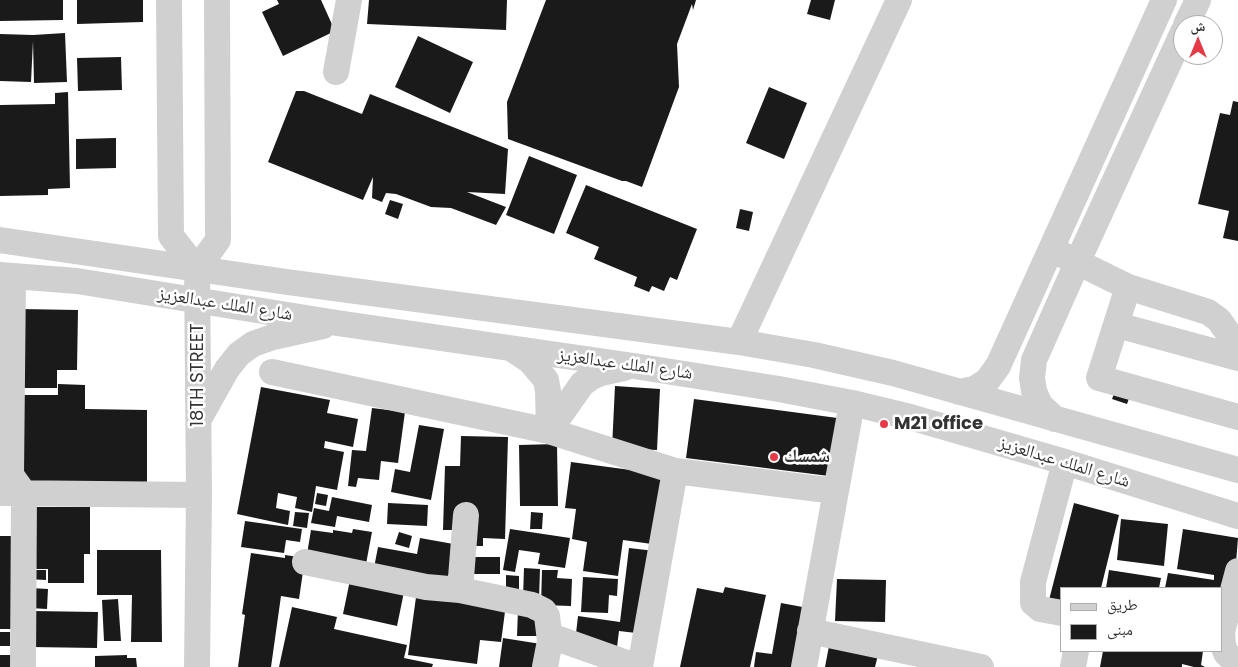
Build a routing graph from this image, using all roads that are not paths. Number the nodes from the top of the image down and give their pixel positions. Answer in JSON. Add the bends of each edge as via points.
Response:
{"nodes":[{"id":1,"x":169,"y":0,"type":"edge"},
{"id":2,"x":217,"y":0,"type":"edge"},
{"id":3,"x":348,"y":0,"type":"edge"},
{"id":4,"x":899,"y":0,"type":"edge"},
{"id":5,"x":1164,"y":0,"type":"edge"},
{"id":6,"x":1198,"y":0,"type":"edge"},
{"id":7,"x":1191,"y":15,"type":"edge"},
{"id":8,"x":1173,"y":54,"type":"edge"},
{"id":9,"x":336,"y":72,"type":"dead end"},
{"id":10,"x":0,"y":240,"type":"edge"},
{"id":11,"x":1050,"y":249,"type":"junction"},
{"id":12,"x":1078,"y":261,"type":"junction"},
{"id":13,"x":197,"y":269,"type":"junction"},
{"id":14,"x":6,"y":276,"type":"edge"},
{"id":15,"x":1128,"y":287,"type":"junction"},
{"id":16,"x":198,"y":301,"type":"junction"},
{"id":17,"x":337,"y":323,"type":"junction"},
{"id":18,"x":1117,"y":325,"type":"junction"},
{"id":19,"x":739,"y":342,"type":"junction"},
{"id":20,"x":511,"y":348,"type":"junction"},
{"id":21,"x":1238,"y":351,"type":"edge"},
{"id":22,"x":1238,"y":358,"type":"edge"},
{"id":23,"x":634,"y":366,"type":"junction"},
{"id":24,"x":272,"y":372,"type":"dead end"},
{"id":25,"x":959,"y":392,"type":"junction"},
{"id":26,"x":852,"y":403,"type":"junction"},
{"id":27,"x":1238,"y":416,"type":"edge"},
{"id":28,"x":1054,"y":419,"type":"junction"},
{"id":29,"x":199,"y":420,"type":"junction"},
{"id":30,"x":549,"y":431,"type":"junction"},
{"id":31,"x":1065,"y":462,"type":"junction"},
{"id":32,"x":1238,"y":470,"type":"edge"},
{"id":33,"x":675,"y":471,"type":"junction"},
{"id":34,"x":835,"y":491,"type":"junction"},
{"id":35,"x":12,"y":493,"type":"edge"},
{"id":36,"x":199,"y":495,"type":"junction"},
{"id":37,"x":466,"y":515,"type":"dead end"},
{"id":38,"x":1238,"y":516,"type":"edge"},
{"id":39,"x":305,"y":562,"type":"dead end"},
{"id":40,"x":1238,"y":570,"type":"edge"},
{"id":41,"x":460,"y":590,"type":"junction"},
{"id":42,"x":1060,"y":613,"type":"edge"},
{"id":43,"x":1223,"y":628,"type":"edge"},
{"id":44,"x":810,"y":631,"type":"junction"},
{"id":45,"x":550,"y":641,"type":"junction"},
{"id":46,"x":1223,"y":645,"type":"edge"},
{"id":47,"x":1076,"y":652,"type":"edge"},
{"id":48,"x":1238,"y":661,"type":"edge"},
{"id":49,"x":200,"y":666,"type":"edge"},
{"id":50,"x":23,"y":667,"type":"edge"},
{"id":51,"x":545,"y":667,"type":"edge"},
{"id":52,"x":639,"y":667,"type":"edge"},
{"id":53,"x":804,"y":667,"type":"edge"},
{"id":54,"x":980,"y":667,"type":"edge"},
{"id":55,"x":1073,"y":667,"type":"edge"}],
"edges":[{"from":1,"to":13,"type":"street","via":[[171,236]]},
{"from":2,"to":13,"type":"street","via":[[218,240]]},
{"from":3,"to":9,"type":"street"},
{"from":4,"to":19,"type":"street"},
{"from":5,"to":11,"type":"street"},
{"from":6,"to":7,"type":"street"},
{"from":8,"to":12,"type":"street"},
{"from":10,"to":13,"type":"street","name":"شارع الملك عبدالعزيز"},
{"from":11,"to":12,"type":"street"},
{"from":11,"to":25,"type":"street","via":[[998,366],[987,381]]},
{"from":12,"to":15,"type":"street"},
{"from":12,"to":28,"type":"street","via":[[1034,360],[1034,391],[1040,405]]},
{"from":13,"to":16,"type":"street","name":"18TH STREET"},
{"from":13,"to":19,"type":"street","name":"شارع الملك عبدالعزيز"},
{"from":14,"to":16,"type":"street","name":"شارع الملك عبدالعزيز","via":[[77,281]]},
{"from":14,"to":35,"type":"street"},
{"from":15,"to":18,"type":"street"},
{"from":15,"to":21,"type":"street","via":[[1208,312],[1219,320]]},
{"from":16,"to":17,"type":"street","name":"شارع الملك عبدالعزيز"},
{"from":16,"to":29,"type":"street","name":"18TH STREET"},
{"from":17,"to":20,"type":"street","name":"شارع الملك عبدالعزيز"},
{"from":17,"to":29,"type":"street","via":[[253,344],[227,369]]},
{"from":18,"to":22,"type":"street"},
{"from":18,"to":27,"type":"street","via":[[1099,378]]},
{"from":19,"to":25,"type":"street","name":"شارع الملك عبدالعزيز","via":[[814,355]]},
{"from":20,"to":23,"type":"street","name":"شارع الملك عبدالعزيز"},
{"from":20,"to":30,"type":"street","via":[[530,361],[546,380]]},
{"from":23,"to":26,"type":"street","name":"شارع الملك عبدالعزيز"},
{"from":23,"to":30,"type":"street","via":[[601,373],[582,384]]},
{"from":24,"to":30,"type":"street"},
{"from":25,"to":28,"type":"street","name":"شارع الملك عبدالعزيز"},
{"from":26,"to":31,"type":"street","name":"شارع الملك عبدالعزيز"},
{"from":26,"to":34,"type":"street"},
{"from":28,"to":32,"type":"street","name":"شارع الملك عبدالعزيز"},
{"from":29,"to":36,"type":"street","name":"18TH STREET"},
{"from":30,"to":33,"type":"street"},
{"from":31,"to":38,"type":"street","name":"شارع الملك عبدالعزيز"},
{"from":31,"to":42,"type":"street","via":[[1033,582],[1033,603],[1040,609]]},
{"from":33,"to":34,"type":"street"},
{"from":33,"to":52,"type":"street"},
{"from":34,"to":44,"type":"street"},
{"from":35,"to":36,"type":"street"},
{"from":35,"to":50,"type":"street"},
{"from":36,"to":49,"type":"street","name":"18TH STREET"},
{"from":37,"to":41,"type":"street"},
{"from":39,"to":41,"type":"street","via":[[426,587]]},
{"from":40,"to":43,"type":"street"},
{"from":41,"to":45,"type":"street","via":[[544,611]]},
{"from":44,"to":53,"type":"street"},
{"from":44,"to":54,"type":"street"},
{"from":45,"to":51,"type":"street"},
{"from":45,"to":52,"type":"street","via":[[559,639]]},
{"from":46,"to":48,"type":"street","via":[[1226,653]]},
{"from":47,"to":55,"type":"street"}]}
